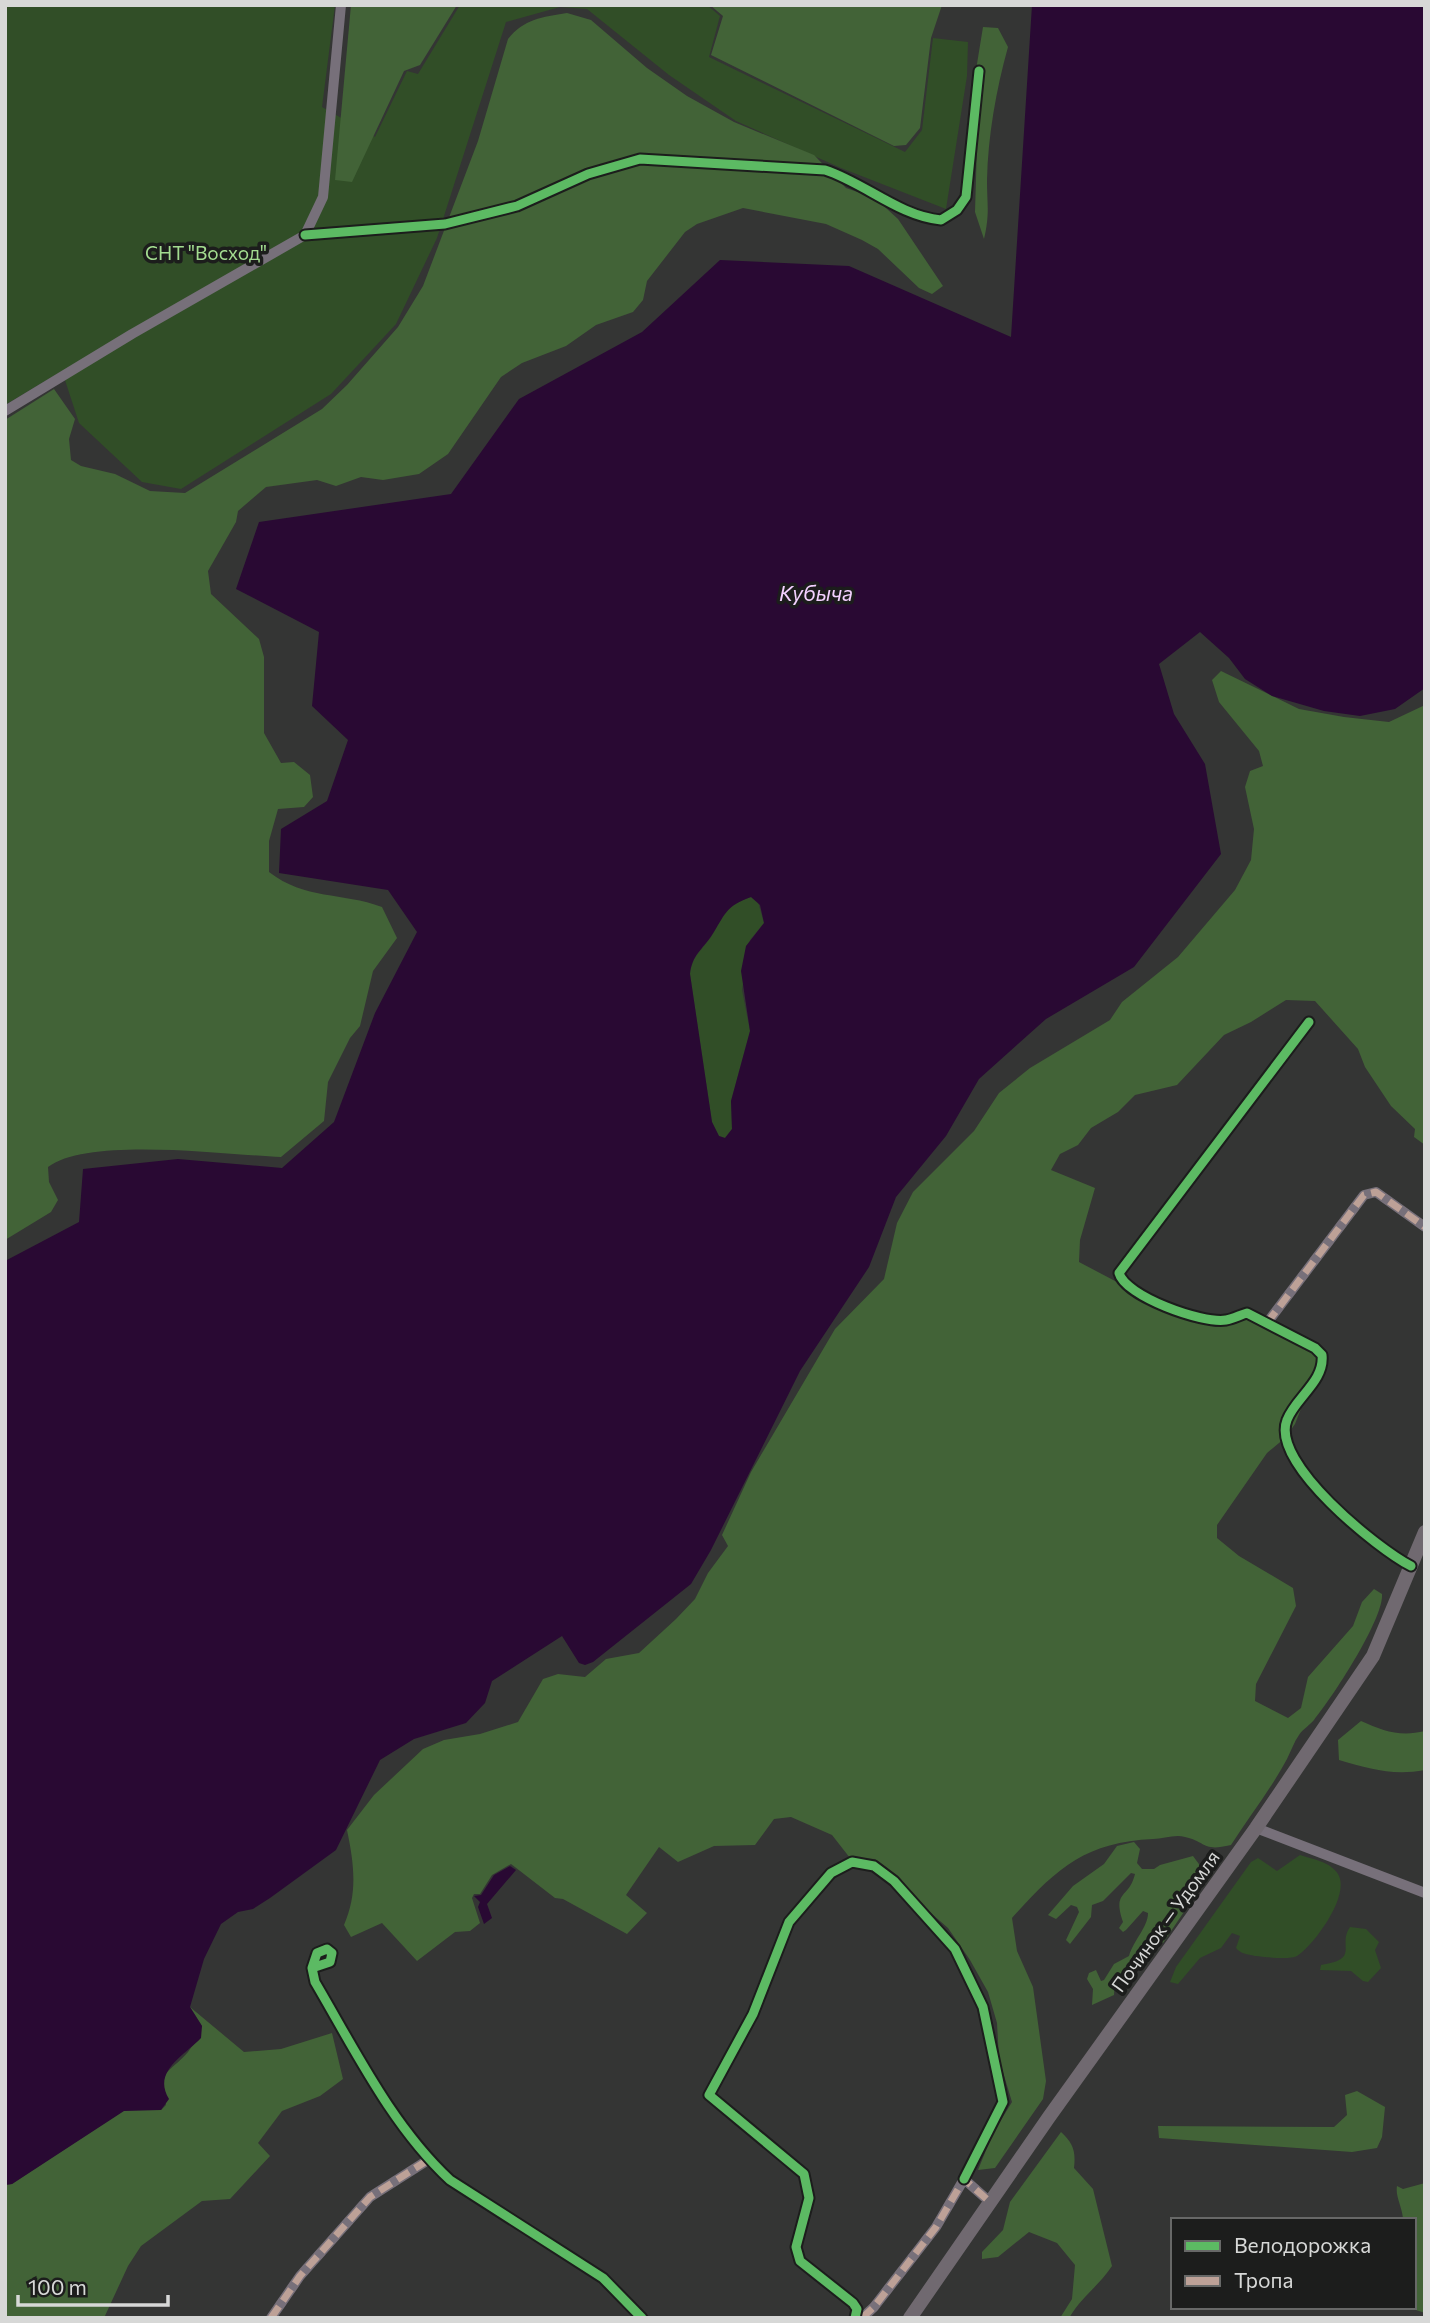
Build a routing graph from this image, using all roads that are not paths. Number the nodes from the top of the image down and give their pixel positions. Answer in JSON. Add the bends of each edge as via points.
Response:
{"nodes":[{"id":1,"x":341,"y":5,"type":"edge"},
{"id":2,"x":979,"y":71,"type":"dead end"},
{"id":3,"x":305,"y":235,"type":"junction"},
{"id":4,"x":5,"y":411,"type":"edge"},
{"id":5,"x":1309,"y":1022,"type":"dead end"},
{"id":6,"x":1425,"y":1227,"type":"edge"},
{"id":7,"x":1267,"y":1323,"type":"junction"},
{"id":8,"x":1425,"y":1532,"type":"edge"},
{"id":9,"x":1411,"y":1566,"type":"junction"},
{"id":10,"x":1255,"y":1828,"type":"junction"},
{"id":11,"x":1425,"y":1893,"type":"edge"},
{"id":12,"x":312,"y":1968,"type":"dead end"},
{"id":13,"x":428,"y":2160,"type":"junction"},
{"id":14,"x":964,"y":2179,"type":"junction"},
{"id":15,"x":990,"y":2202,"type":"junction"},
{"id":16,"x":271,"y":2318,"type":"edge"},
{"id":17,"x":642,"y":2318,"type":"edge"},
{"id":18,"x":855,"y":2318,"type":"edge"},
{"id":19,"x":862,"y":2318,"type":"edge"},
{"id":20,"x":910,"y":2318,"type":"edge"}],
"edges":[{"from":1,"to":3,"type":"street","via":[[323,197]]},
{"from":2,"to":3,"type":"street","via":[[966,197],[941,220],[918,216],[825,170],[640,159],[588,174],[517,205],[445,224]]},
{"from":3,"to":4,"type":"street"},
{"from":5,"to":7,"type":"street","via":[[1119,1273],[1123,1282],[1144,1296],[1194,1318],[1226,1320],[1247,1313]]},
{"from":6,"to":7,"type":"street","via":[[1376,1192],[1364,1195]]},
{"from":7,"to":9,"type":"street","via":[[1321,1355],[1320,1371],[1287,1420],[1285,1434],[1291,1452],[1367,1538]]},
{"from":8,"to":9,"type":"main road","name":"Починок — Удомля"},
{"from":9,"to":10,"type":"main road","name":"Починок — Удомля","via":[[1373,1656]]},
{"from":10,"to":11,"type":"street"},
{"from":10,"to":15,"type":"main road","name":"Починок — Удомля"},
{"from":12,"to":13,"type":"street","via":[[315,1982],[372,2079]]},
{"from":13,"to":16,"type":"street","via":[[370,2197],[300,2276]]},
{"from":13,"to":17,"type":"street","via":[[450,2180],[603,2278]]},
{"from":14,"to":15,"type":"street"},
{"from":14,"to":18,"type":"street","via":[[1003,2102],[983,2007],[956,1948],[934,1923],[874,1866],[852,1862],[831,1873],[789,1922],[753,2014],[709,2095],[804,2174],[809,2198],[797,2254],[853,2302]]},
{"from":14,"to":19,"type":"street","via":[[936,2227]]},
{"from":15,"to":20,"type":"main road","name":"Починок — Удомля"}]}
